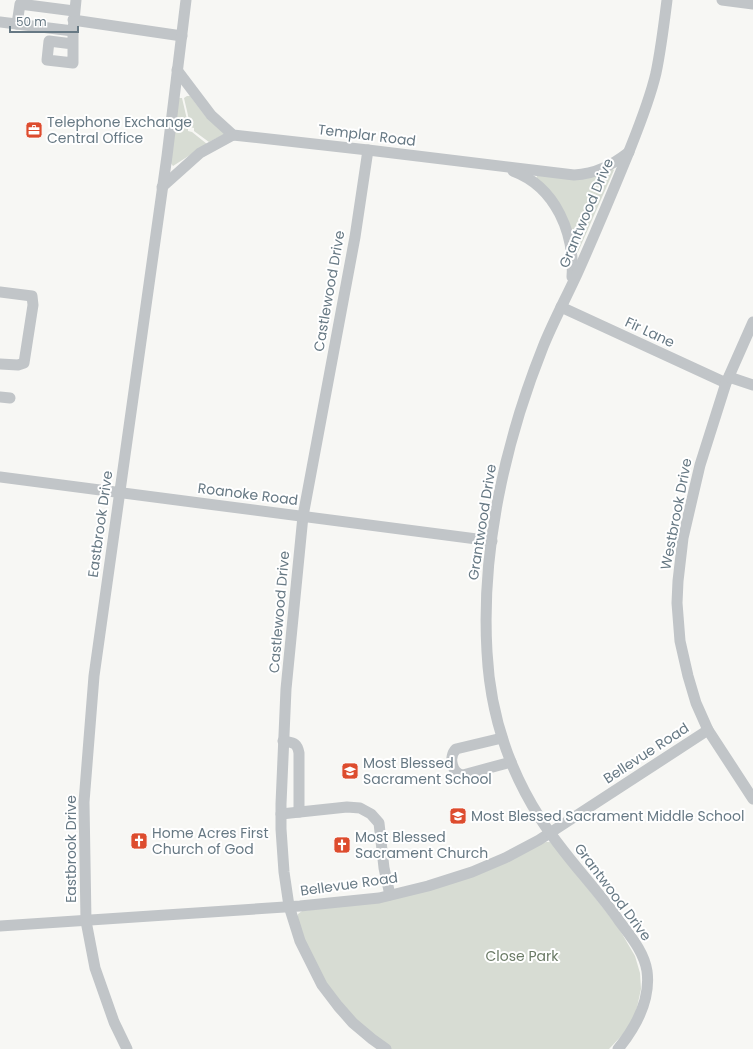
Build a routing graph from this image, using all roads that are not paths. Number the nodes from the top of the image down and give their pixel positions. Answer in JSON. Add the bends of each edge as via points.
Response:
{"nodes":[{"id":1,"x":76,"y":0,"type":"edge"},
{"id":2,"x":186,"y":0,"type":"edge"},
{"id":3,"x":667,"y":0,"type":"edge"},
{"id":4,"x":722,"y":0,"type":"edge"},
{"id":5,"x":20,"y":2,"type":"edge"},
{"id":6,"x":753,"y":4,"type":"edge"},
{"id":7,"x":73,"y":21,"type":"junction"},
{"id":8,"x":0,"y":22,"type":"edge"},
{"id":9,"x":18,"y":24,"type":"junction"},
{"id":10,"x":50,"y":28,"type":"junction"},
{"id":11,"x":182,"y":36,"type":"junction"},
{"id":12,"x":49,"y":41,"type":"junction"},
{"id":13,"x":73,"y":44,"type":"junction"},
{"id":14,"x":177,"y":70,"type":"junction"},
{"id":15,"x":233,"y":134,"type":"junction"},
{"id":16,"x":368,"y":150,"type":"junction"},
{"id":17,"x":629,"y":152,"type":"junction"},
{"id":18,"x":497,"y":166,"type":"junction"},
{"id":19,"x":162,"y":187,"type":"junction"},
{"id":20,"x":571,"y":286,"type":"junction"},
{"id":21,"x":0,"y":292,"type":"edge"},
{"id":22,"x":561,"y":307,"type":"junction"},
{"id":23,"x":753,"y":322,"type":"edge"},
{"id":24,"x":0,"y":364,"type":"edge"},
{"id":25,"x":728,"y":380,"type":"junction"},
{"id":26,"x":753,"y":386,"type":"edge"},
{"id":27,"x":0,"y":477,"type":"edge"},
{"id":28,"x":119,"y":493,"type":"junction"},
{"id":29,"x":303,"y":516,"type":"junction"},
{"id":30,"x":492,"y":541,"type":"junction"},
{"id":31,"x":708,"y":730,"type":"junction"},
{"id":32,"x":502,"y":738,"type":"junction"},
{"id":33,"x":283,"y":741,"type":"junction"},
{"id":34,"x":511,"y":762,"type":"junction"},
{"id":35,"x":753,"y":799,"type":"edge"},
{"id":36,"x":299,"y":812,"type":"junction"},
{"id":37,"x":281,"y":814,"type":"junction"},
{"id":38,"x":550,"y":834,"type":"junction"},
{"id":39,"x":390,"y":895,"type":"junction"},
{"id":40,"x":289,"y":906,"type":"junction"},
{"id":41,"x":86,"y":921,"type":"junction"},
{"id":42,"x":0,"y":926,"type":"edge"},
{"id":43,"x":127,"y":1049,"type":"edge"},
{"id":44,"x":386,"y":1049,"type":"edge"},
{"id":45,"x":618,"y":1049,"type":"edge"}],
"edges":[{"from":1,"to":7,"type":"street"},
{"from":2,"to":11,"type":"street","name":"Eastbrook Drive"},
{"from":3,"to":17,"type":"street","name":"Grantwood Drive","via":[[656,74]]},
{"from":4,"to":6,"type":"street"},
{"from":5,"to":7,"type":"street"},
{"from":5,"to":9,"type":"street"},
{"from":7,"to":10,"type":"street"},
{"from":7,"to":11,"type":"street"},
{"from":7,"to":13,"type":"street"},
{"from":8,"to":9,"type":"street"},
{"from":9,"to":10,"type":"street"},
{"from":10,"to":12,"type":"street"},
{"from":11,"to":14,"type":"street","name":"Eastbrook Drive"},
{"from":12,"to":13,"type":"street"},
{"from":12,"to":13,"type":"street","via":[[47,60],[73,63]]},
{"from":14,"to":15,"type":"street","via":[[210,115]]},
{"from":14,"to":19,"type":"street","name":"Eastbrook Drive"},
{"from":15,"to":16,"type":"street","name":"Templar Road"},
{"from":15,"to":19,"type":"street","via":[[200,153]]},
{"from":16,"to":18,"type":"street","name":"Templar Road"},
{"from":16,"to":29,"type":"street","name":"Castlewood Drive","via":[[355,237]]},
{"from":17,"to":18,"type":"street","name":"Templar Road","via":[[609,166],[582,175]]},
{"from":17,"to":20,"type":"street","name":"Grantwood Drive"},
{"from":18,"to":20,"type":"street","name":"Templar Road","via":[[516,172],[531,181],[557,208],[567,228],[571,245]]},
{"from":19,"to":28,"type":"street","name":"Eastbrook Drive"},
{"from":20,"to":22,"type":"street","name":"Grantwood Drive"},
{"from":21,"to":24,"type":"street","via":[[32,296],[33,305],[24,362],[18,365]]},
{"from":22,"to":25,"type":"street","name":"Fir Lane"},
{"from":22,"to":30,"type":"street","name":"Grantwood Drive","via":[[537,364],[517,423],[500,493]]},
{"from":23,"to":25,"type":"street","name":"Westbrook Drive"},
{"from":25,"to":26,"type":"street","name":"Fir Lane"},
{"from":25,"to":31,"type":"street","name":"Westbrook Drive","via":[[706,442],[694,489],[683,538],[678,581],[678,622],[684,659],[696,703]]},
{"from":27,"to":28,"type":"street","name":"Roanoke Road"},
{"from":28,"to":29,"type":"street","name":"Roanoke Road"},
{"from":28,"to":41,"type":"street","name":"Eastbrook Drive","via":[[94,676],[85,794]]},
{"from":29,"to":30,"type":"street","name":"Roanoke Road"},
{"from":29,"to":33,"type":"street","name":"Castlewood Drive"},
{"from":30,"to":32,"type":"street","name":"Grantwood Drive","via":[[486,606],[487,653],[492,694]]},
{"from":31,"to":35,"type":"street","name":"Westbrook Drive"},
{"from":31,"to":38,"type":"street","name":"Bellevue Road"},
{"from":32,"to":34,"type":"street","name":"Grantwood Drive"},
{"from":32,"to":34,"type":"street","via":[[456,749],[452,755],[455,770],[463,775]]},
{"from":33,"to":36,"type":"street","via":[[298,746]]},
{"from":33,"to":37,"type":"street","name":"Castlewood Drive"},
{"from":34,"to":38,"type":"street","name":"Grantwood Drive"},
{"from":36,"to":37,"type":"street"},
{"from":36,"to":39,"type":"street","via":[[347,806],[360,808],[372,814],[379,823]]},
{"from":37,"to":40,"type":"street","name":"Castlewood Drive","via":[[283,865]]},
{"from":38,"to":39,"type":"street","name":"Bellevue Road","via":[[472,872]]},
{"from":38,"to":45,"type":"street","name":"Grantwood Drive","via":[[607,904],[642,955],[647,973],[646,996],[641,1015],[632,1032]]},
{"from":39,"to":40,"type":"street","name":"Bellevue Road"},
{"from":40,"to":41,"type":"street","name":"Bellevue Road"},
{"from":40,"to":44,"type":"street","name":"Castlewood Drive","via":[[300,941],[322,984],[353,1023]]},
{"from":41,"to":42,"type":"street","name":"Bellevue Road"},
{"from":41,"to":43,"type":"street","name":"Eastbrook Drive","via":[[95,968],[114,1022]]}]}
